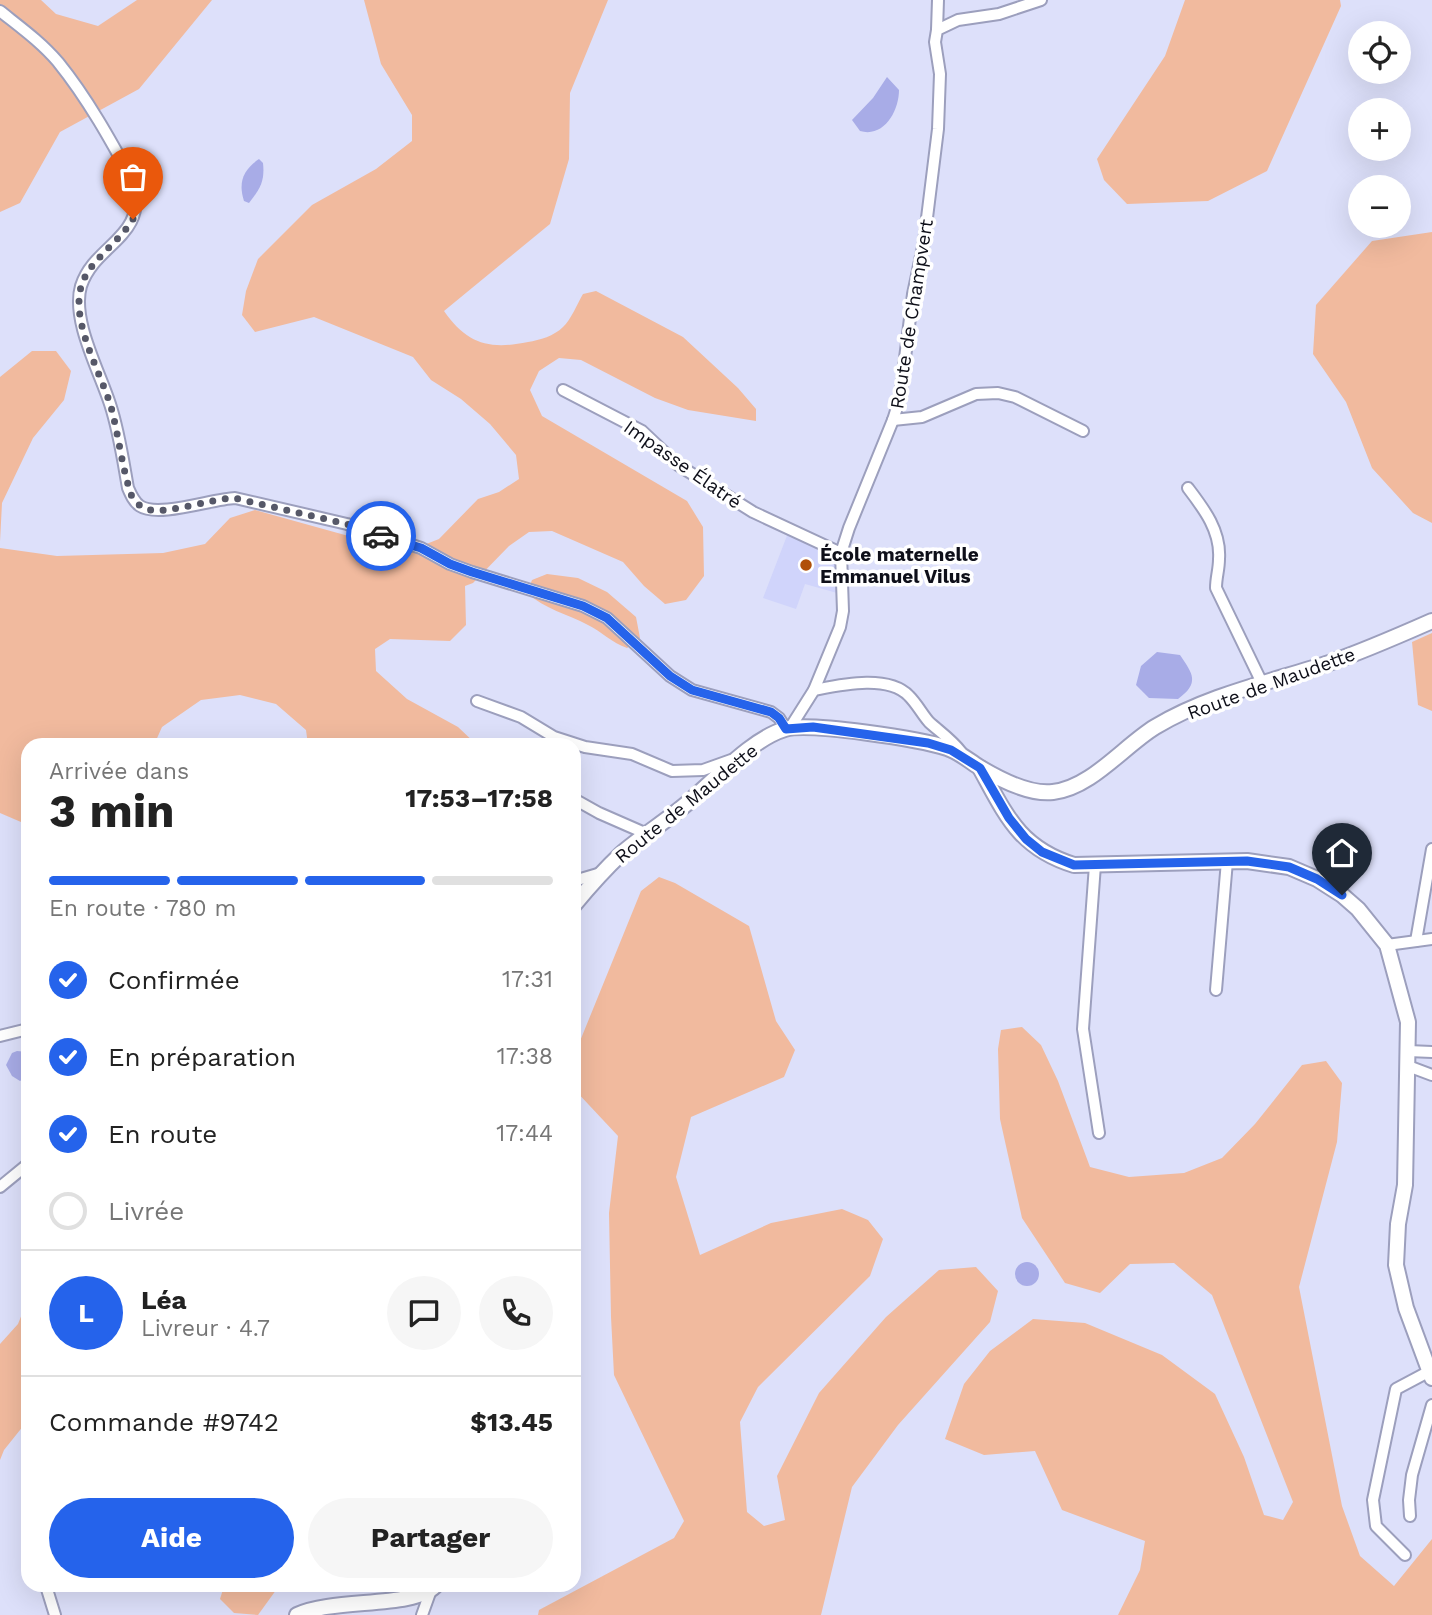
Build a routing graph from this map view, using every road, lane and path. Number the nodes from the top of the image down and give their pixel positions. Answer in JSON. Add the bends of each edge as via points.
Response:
{"nodes":[{"id":1,"x":939,"y":0,"type":"edge"},
{"id":2,"x":1041,"y":0,"type":"edge"},
{"id":3,"x":0,"y":11,"type":"edge"},
{"id":4,"x":937,"y":30,"type":"junction"},
{"id":5,"x":563,"y":390,"type":"dead end"},
{"id":6,"x":893,"y":419,"type":"junction"},
{"id":7,"x":1083,"y":431,"type":"dead end"},
{"id":8,"x":1188,"y":488,"type":"dead end"},
{"id":9,"x":841,"y":553,"type":"junction"},
{"id":10,"x":1432,"y":621,"type":"edge"},
{"id":11,"x":1262,"y":683,"type":"junction"},
{"id":12,"x":814,"y":690,"type":"junction"},
{"id":13,"x":477,"y":701,"type":"dead end"},
{"id":14,"x":788,"y":729,"type":"junction"},
{"id":15,"x":557,"y":738,"type":"edge"},
{"id":16,"x":581,"y":746,"type":"edge"},
{"id":17,"x":963,"y":756,"type":"junction"},
{"id":18,"x":741,"y":757,"type":"junction"},
{"id":19,"x":980,"y":768,"type":"junction"},
{"id":20,"x":581,"y":803,"type":"edge"},
{"id":21,"x":647,"y":834,"type":"junction"},
{"id":22,"x":1432,"y":849,"type":"edge"},
{"id":23,"x":1227,"y":861,"type":"junction"},
{"id":24,"x":1095,"y":865,"type":"junction"},
{"id":25,"x":601,"y":873,"type":"junction"},
{"id":26,"x":581,"y":879,"type":"edge"},
{"id":27,"x":581,"y":897,"type":"edge"},
{"id":28,"x":1432,"y":939,"type":"edge"},
{"id":29,"x":1416,"y":942,"type":"junction"},
{"id":30,"x":1387,"y":945,"type":"junction"},
{"id":31,"x":1216,"y":990,"type":"dead end"},
{"id":32,"x":21,"y":1031,"type":"edge"},
{"id":33,"x":0,"y":1036,"type":"edge"},
{"id":34,"x":1408,"y":1051,"type":"junction"},
{"id":35,"x":1432,"y":1052,"type":"edge"},
{"id":36,"x":1408,"y":1066,"type":"junction"},
{"id":37,"x":1432,"y":1074,"type":"edge"},
{"id":38,"x":1098,"y":1133,"type":"dead end"},
{"id":39,"x":21,"y":1170,"type":"edge"},
{"id":40,"x":0,"y":1187,"type":"edge"},
{"id":41,"x":1430,"y":1375,"type":"edge"},
{"id":42,"x":1432,"y":1405,"type":"edge"},
{"id":43,"x":1410,"y":1516,"type":"dead end"},
{"id":44,"x":1405,"y":1555,"type":"dead end"},
{"id":45,"x":48,"y":1592,"type":"edge"},
{"id":46,"x":422,"y":1592,"type":"edge"},
{"id":47,"x":431,"y":1592,"type":"edge"},
{"id":48,"x":55,"y":1615,"type":"edge"},
{"id":49,"x":297,"y":1615,"type":"edge"},
{"id":50,"x":422,"y":1615,"type":"edge"}],
"edges":[{"from":1,"to":4,"type":"street","name":"Route de Champvert"},
{"from":2,"to":4,"type":"street","via":[[999,14],[958,20]]},
{"from":3,"to":14,"type":"street","via":[[57,60],[91,108],[138,197],[124,235],[88,271],[80,288],[80,306],[110,405],[128,488],[139,506],[164,510],[234,498],[347,524],[421,548],[472,572],[583,606],[607,618],[670,676],[692,690],[771,712]]},
{"from":4,"to":6,"type":"street","name":"Route de Champvert","via":[[940,99],[933,173],[900,398]]},
{"from":5,"to":9,"type":"street","name":"Impasse Élatré","via":[[642,431],[678,465],[753,512]]},
{"from":6,"to":7,"type":"street","via":[[922,417],[976,394],[998,393]]},
{"from":6,"to":9,"type":"street","name":"Route de Champvert"},
{"from":8,"to":11,"type":"street","via":[[1217,533],[1216,588]]},
{"from":9,"to":12,"type":"street","name":"Route de Champvert","via":[[844,611]]},
{"from":10,"to":11,"type":"street","name":"Route de Maudette","via":[[1330,663]]},
{"from":11,"to":19,"type":"street","name":"Route de Maudette","via":[[1154,728],[1094,774],[1063,790],[1031,790]]},
{"from":12,"to":14,"type":"street","name":"Route de Champvert"},
{"from":12,"to":17,"type":"street","via":[[868,683],[902,690]]},
{"from":13,"to":15,"type":"street","via":[[521,717]]},
{"from":14,"to":17,"type":"street","name":"Route de Maudette","via":[[813,727],[905,739]]},
{"from":14,"to":18,"type":"street","name":"Route de Maudette","via":[[771,735]]},
{"from":16,"to":18,"type":"street","via":[[632,754],[673,771],[703,770]]},
{"from":17,"to":19,"type":"street","name":"Route de Maudette"},
{"from":18,"to":21,"type":"street","name":"Route de Maudette"},
{"from":19,"to":24,"type":"street","via":[[1026,839],[1042,852],[1074,865]]},
{"from":20,"to":21,"type":"street"},
{"from":21,"to":25,"type":"street","name":"Route de Maudette"},
{"from":22,"to":29,"type":"street"},
{"from":23,"to":24,"type":"street"},
{"from":23,"to":30,"type":"street","via":[[1289,867],[1317,879],[1358,909]]},
{"from":23,"to":31,"type":"street"},
{"from":24,"to":38,"type":"street","via":[[1083,1029]]},
{"from":25,"to":26,"type":"street"},
{"from":25,"to":27,"type":"street","name":"Route de Maudette"},
{"from":28,"to":29,"type":"street"},
{"from":29,"to":30,"type":"street"},
{"from":30,"to":34,"type":"street","via":[[1406,1010]]},
{"from":32,"to":33,"type":"street"},
{"from":34,"to":35,"type":"street"},
{"from":34,"to":36,"type":"street"},
{"from":36,"to":37,"type":"street"},
{"from":36,"to":41,"type":"street","via":[[1405,1185],[1396,1265]]},
{"from":39,"to":40,"type":"street"},
{"from":41,"to":44,"type":"street","via":[[1396,1389],[1373,1500],[1376,1526]]},
{"from":42,"to":43,"type":"street","via":[[1412,1475]]},
{"from":45,"to":48,"type":"street"},
{"from":46,"to":49,"type":"street","via":[[402,1599],[322,1606]]},
{"from":47,"to":50,"type":"street"}]}
